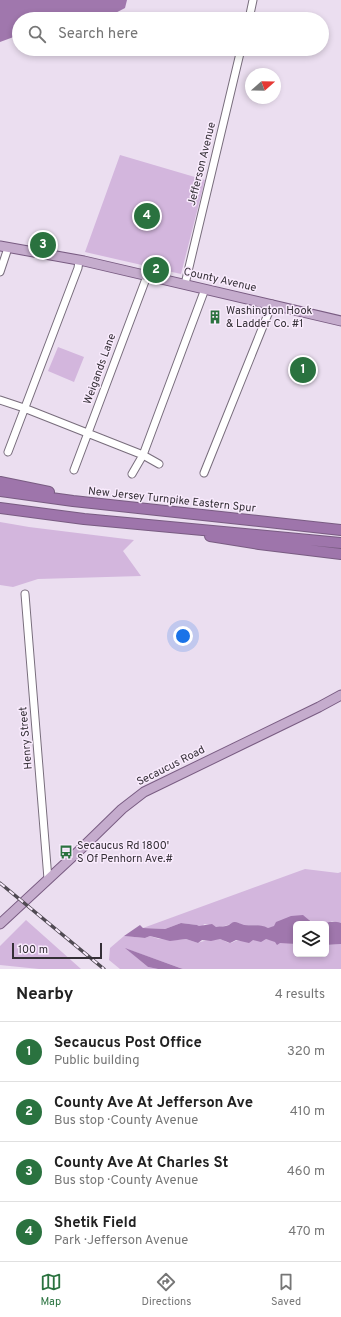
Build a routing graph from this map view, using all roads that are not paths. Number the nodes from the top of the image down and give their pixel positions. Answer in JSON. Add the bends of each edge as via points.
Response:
{"nodes":[{"id":1,"x":253,"y":0,"type":"edge"},
{"id":2,"x":250,"y":12,"type":"edge"},
{"id":3,"x":239,"y":56,"type":"edge"},
{"id":4,"x":4,"y":247,"type":"edge"},
{"id":5,"x":79,"y":261,"type":"junction"},
{"id":6,"x":0,"y":272,"type":"edge"},
{"id":7,"x":147,"y":276,"type":"junction"},
{"id":8,"x":185,"y":284,"type":"junction"},
{"id":9,"x":206,"y":289,"type":"junction"},
{"id":10,"x":272,"y":304,"type":"junction"},
{"id":11,"x":341,"y":321,"type":"edge"},
{"id":12,"x":0,"y":400,"type":"edge"},
{"id":13,"x":24,"y":408,"type":"junction"},
{"id":14,"x":88,"y":434,"type":"junction"},
{"id":15,"x":8,"y":452,"type":"dead end"},
{"id":16,"x":143,"y":455,"type":"junction"},
{"id":17,"x":159,"y":464,"type":"dead end"},
{"id":18,"x":74,"y":470,"type":"dead end"},
{"id":19,"x":204,"y":473,"type":"dead end"},
{"id":20,"x":132,"y":474,"type":"dead end"},
{"id":21,"x":0,"y":482,"type":"edge"},
{"id":22,"x":0,"y":491,"type":"edge"},
{"id":23,"x":97,"y":504,"type":"junction"},
{"id":24,"x":0,"y":508,"type":"edge"},
{"id":25,"x":174,"y":527,"type":"junction"},
{"id":26,"x":341,"y":530,"type":"edge"},
{"id":27,"x":340,"y":543,"type":"edge"},
{"id":28,"x":341,"y":554,"type":"edge"},
{"id":29,"x":25,"y":594,"type":"dead end"},
{"id":30,"x":341,"y":694,"type":"edge"},
{"id":31,"x":48,"y":879,"type":"junction"},
{"id":32,"x":0,"y":924,"type":"edge"}],
"edges":[{"from":1,"to":2,"type":"street"},
{"from":3,"to":8,"type":"street","name":"Jefferson Avenue"},
{"from":4,"to":5,"type":"main road","name":"County Avenue"},
{"from":4,"to":6,"type":"street"},
{"from":5,"to":7,"type":"main road","name":"County Avenue"},
{"from":5,"to":13,"type":"street"},
{"from":7,"to":8,"type":"main road","name":"County Avenue"},
{"from":7,"to":14,"type":"street","name":"Weigands Lane"},
{"from":8,"to":9,"type":"main road","name":"County Avenue"},
{"from":9,"to":10,"type":"main road","name":"County Avenue"},
{"from":9,"to":16,"type":"street"},
{"from":10,"to":11,"type":"main road","name":"County Avenue"},
{"from":10,"to":19,"type":"street"},
{"from":12,"to":13,"type":"street"},
{"from":13,"to":14,"type":"street"},
{"from":13,"to":15,"type":"street"},
{"from":14,"to":16,"type":"street"},
{"from":14,"to":18,"type":"street","name":"Weigands Lane"},
{"from":16,"to":17,"type":"street"},
{"from":16,"to":20,"type":"street"},
{"from":21,"to":23,"type":"highway"},
{"from":22,"to":23,"type":"highway","name":"New Jersey Turnpike Eastern Spur"},
{"from":23,"to":26,"type":"highway","name":"New Jersey Turnpike Eastern Spur"},
{"from":24,"to":25,"type":"highway"},
{"from":25,"to":27,"type":"highway"},
{"from":25,"to":28,"type":"highway","via":[[218,538]]},
{"from":29,"to":31,"type":"street","name":"Henry Street"},
{"from":30,"to":31,"type":"main road","name":"Secaucus Road","via":[[144,792]]},
{"from":31,"to":32,"type":"main road","name":"Secaucus Road"}]}
